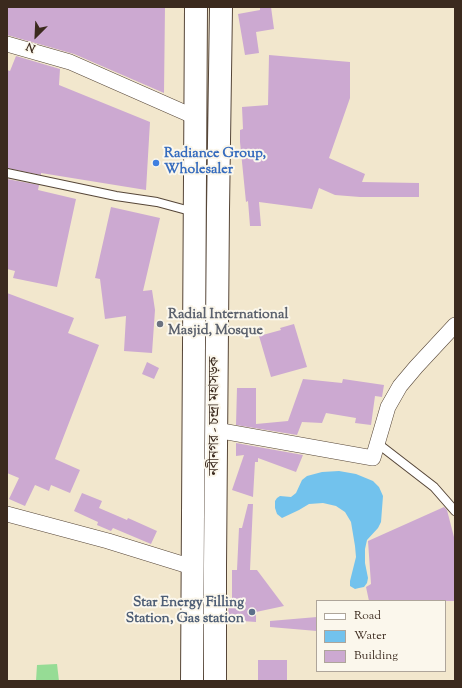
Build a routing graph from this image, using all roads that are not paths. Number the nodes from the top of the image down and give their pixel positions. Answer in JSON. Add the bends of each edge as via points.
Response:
{"nodes":[{"id":1,"x":196,"y":7,"type":"edge"},
{"id":2,"x":221,"y":7,"type":"edge"},
{"id":3,"x":7,"y":44,"type":"edge"},
{"id":4,"x":195,"y":117,"type":"junction"},
{"id":5,"x":7,"y":173,"type":"edge"},
{"id":6,"x":194,"y":212,"type":"junction"},
{"id":7,"x":455,"y":325,"type":"edge"},
{"id":8,"x":216,"y":430,"type":"junction"},
{"id":9,"x":377,"y":443,"type":"junction"},
{"id":10,"x":455,"y":511,"type":"edge"},
{"id":11,"x":7,"y":514,"type":"edge"},
{"id":12,"x":192,"y":567,"type":"junction"},
{"id":13,"x":192,"y":681,"type":"edge"},
{"id":14,"x":215,"y":681,"type":"edge"}],
"edges":[{"from":1,"to":4,"type":"highway","name":"নবীনগর - চন্দ্রা মহাসড়ক"},
{"from":2,"to":8,"type":"highway","name":"নবীনগর - চন্দ্রা মহাসড়ক"},
{"from":3,"to":4,"type":"street","via":[[70,62]]},
{"from":4,"to":6,"type":"highway","name":"নবীনগর - চন্দ্রা মহাসড়ক"},
{"from":5,"to":6,"type":"lane","via":[[157,202]]},
{"from":6,"to":12,"type":"highway","name":"নবীনগর - চন্দ্রা মহাসড়ক"},
{"from":7,"to":9,"type":"street","via":[[400,386],[388,407]]},
{"from":8,"to":9,"type":"street","via":[[373,458]]},
{"from":8,"to":14,"type":"highway","name":"নবীনগর - চন্দ্রা মহাসড়ক"},
{"from":9,"to":10,"type":"lane","via":[[434,487]]},
{"from":11,"to":12,"type":"street"},
{"from":12,"to":13,"type":"highway","name":"নবীনগর - চন্দ্রা মহাসড়ক"}]}
